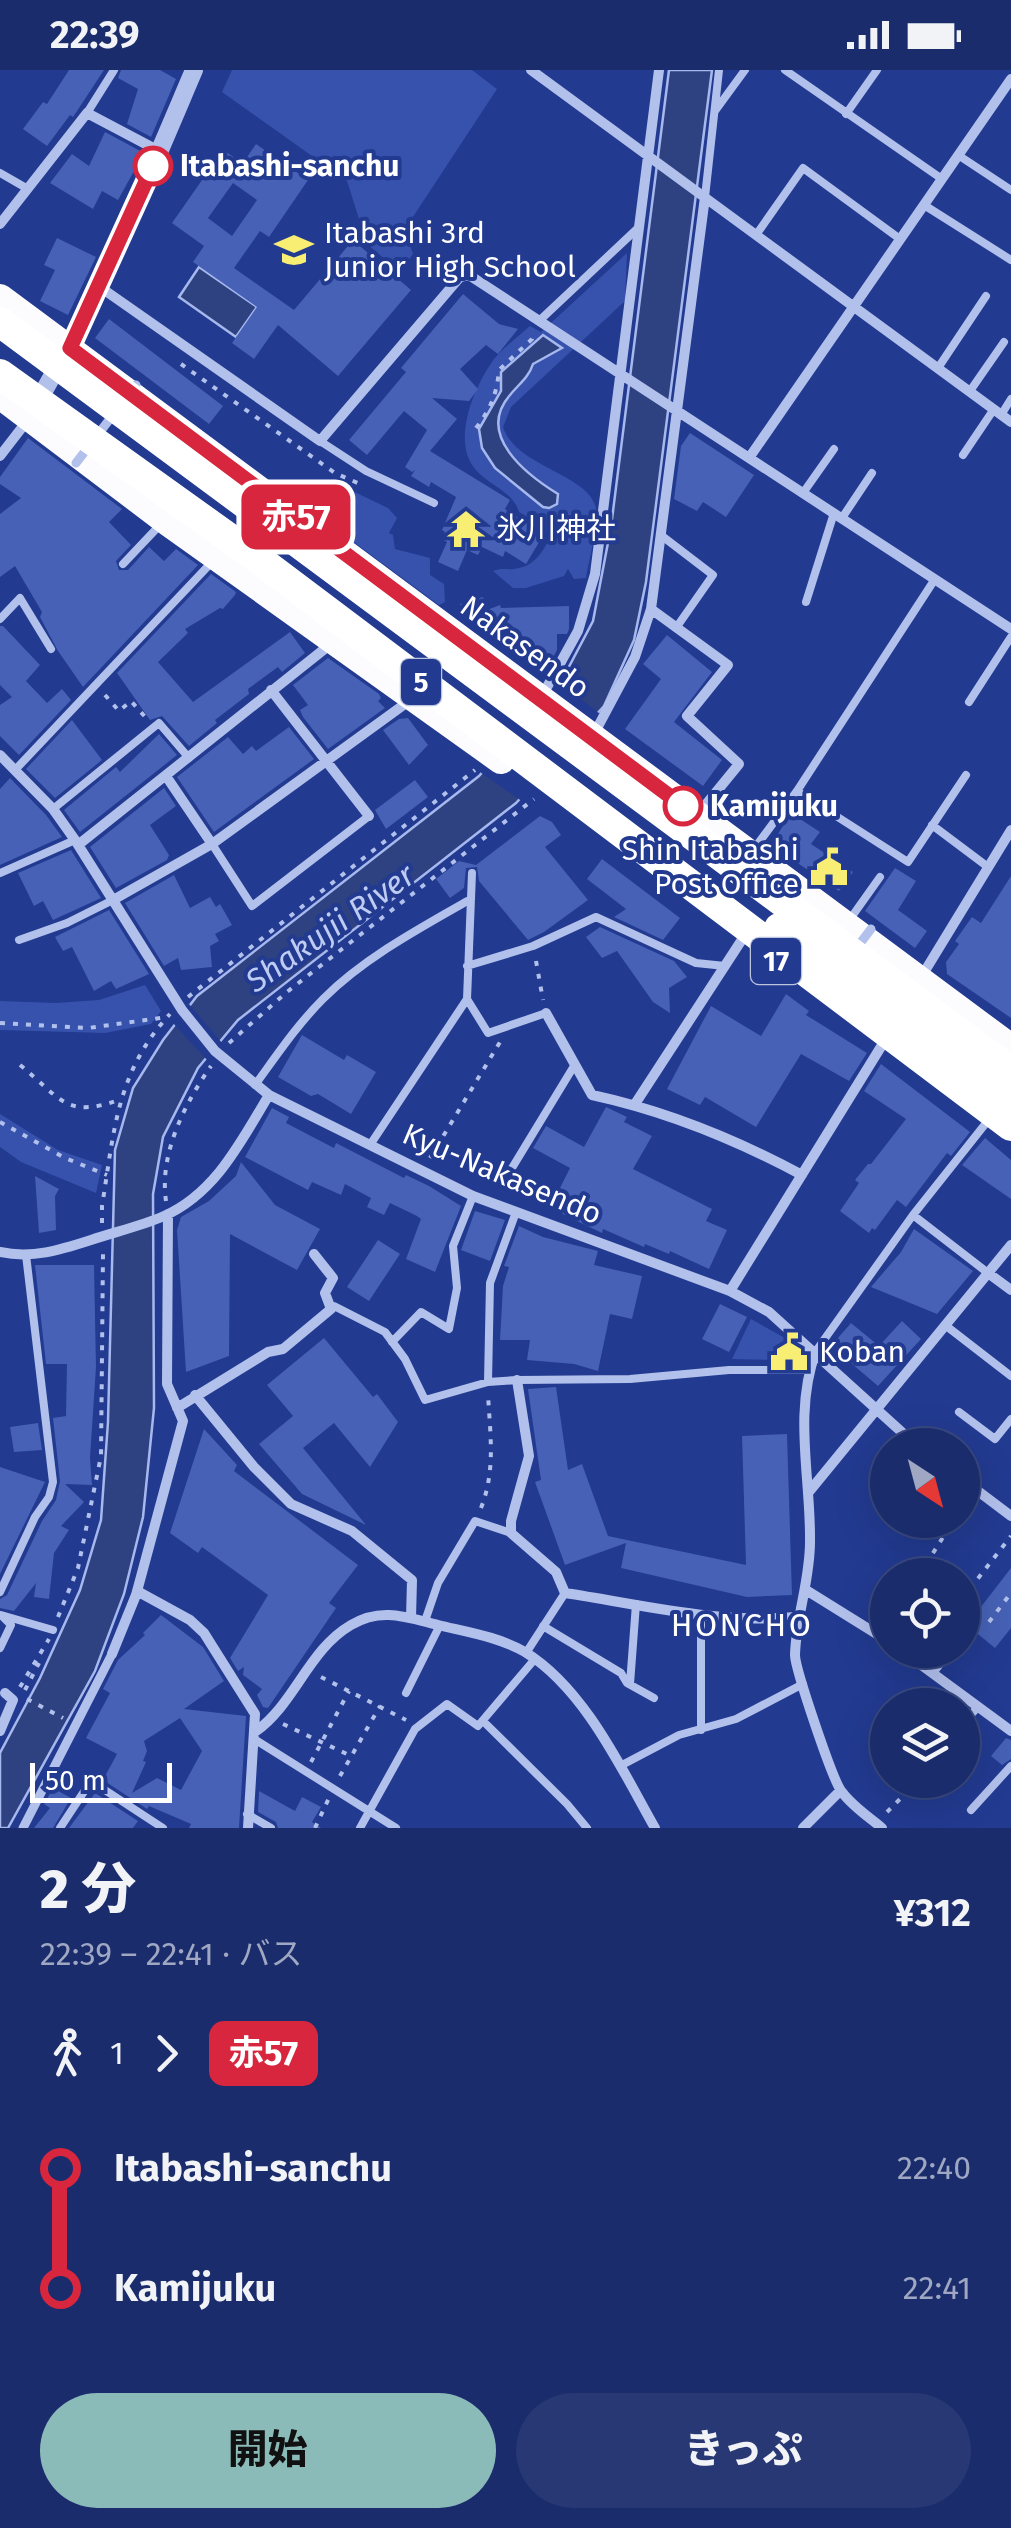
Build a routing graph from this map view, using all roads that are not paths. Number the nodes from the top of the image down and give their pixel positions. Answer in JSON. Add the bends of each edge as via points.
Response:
{"nodes":[{"id":1,"x":114,"y":70,"type":"edge"},
{"id":2,"x":194,"y":70,"type":"edge"},
{"id":3,"x":530,"y":70,"type":"edge"},
{"id":4,"x":659,"y":70,"type":"edge"},
{"id":5,"x":719,"y":70,"type":"edge"},
{"id":6,"x":745,"y":70,"type":"edge"},
{"id":7,"x":785,"y":70,"type":"edge"},
{"id":8,"x":877,"y":70,"type":"edge"},
{"id":9,"x":1011,"y":79,"type":"edge"},
{"id":10,"x":714,"y":112,"type":"junction"},
{"id":11,"x":87,"y":113,"type":"junction"},
{"id":12,"x":846,"y":114,"type":"junction"},
{"id":13,"x":159,"y":152,"type":"junction"},
{"id":14,"x":958,"y":155,"type":"junction"},
{"id":15,"x":650,"y":158,"type":"junction"},
{"id":16,"x":0,"y":173,"type":"edge"},
{"id":17,"x":942,"y":179,"type":"junction"},
{"id":18,"x":28,"y":189,"type":"junction"},
{"id":19,"x":1011,"y":190,"type":"edge"},
{"id":20,"x":702,"y":195,"type":"junction"},
{"id":21,"x":924,"y":205,"type":"junction"},
{"id":22,"x":0,"y":224,"type":"edge"},
{"id":23,"x":639,"y":228,"type":"junction"},
{"id":24,"x":756,"y":234,"type":"junction"},
{"id":25,"x":900,"y":239,"type":"junction"},
{"id":26,"x":1011,"y":260,"type":"edge"},
{"id":27,"x":100,"y":287,"type":"junction"},
{"id":28,"x":986,"y":296,"type":"dead end"},
{"id":29,"x":0,"y":298,"type":"edge"},
{"id":30,"x":854,"y":306,"type":"junction"},
{"id":31,"x":0,"y":322,"type":"edge"},
{"id":32,"x":539,"y":324,"type":"junction"},
{"id":33,"x":0,"y":339,"type":"edge"},
{"id":34,"x":1004,"y":342,"type":"dead end"},
{"id":35,"x":70,"y":348,"type":"junction"},
{"id":36,"x":0,"y":356,"type":"edge"},
{"id":37,"x":938,"y":368,"type":"junction"},
{"id":38,"x":0,"y":374,"type":"edge"},
{"id":39,"x":623,"y":376,"type":"junction"},
{"id":40,"x":136,"y":385,"type":"dead end"},
{"id":41,"x":970,"y":392,"type":"junction"},
{"id":42,"x":0,"y":394,"type":"edge"},
{"id":43,"x":1011,"y":400,"type":"edge"},
{"id":44,"x":674,"y":409,"type":"junction"},
{"id":45,"x":1002,"y":415,"type":"edge"},
{"id":46,"x":28,"y":418,"type":"junction"},
{"id":47,"x":320,"y":440,"type":"junction"},
{"id":48,"x":834,"y":449,"type":"dead end"},
{"id":49,"x":0,"y":456,"type":"edge"},
{"id":50,"x":963,"y":456,"type":"dead end"},
{"id":51,"x":749,"y":458,"type":"junction"},
{"id":52,"x":76,"y":464,"type":"dead end"},
{"id":53,"x":872,"y":473,"type":"dead end"},
{"id":54,"x":803,"y":493,"type":"junction"},
{"id":55,"x":434,"y":503,"type":"dead end"},
{"id":56,"x":838,"y":516,"type":"junction"},
{"id":57,"x":168,"y":522,"type":"junction"},
{"id":58,"x":662,"y":536,"type":"junction"},
{"id":59,"x":220,"y":559,"type":"junction"},
{"id":60,"x":124,"y":564,"type":"dead end"},
{"id":61,"x":934,"y":578,"type":"junction"},
{"id":62,"x":806,"y":602,"type":"dead end"},
{"id":63,"x":651,"y":609,"type":"junction"},
{"id":64,"x":0,"y":619,"type":"edge"},
{"id":65,"x":676,"y":628,"type":"junction"},
{"id":66,"x":1011,"y":628,"type":"edge"},
{"id":67,"x":1011,"y":637,"type":"edge"},
{"id":68,"x":331,"y":639,"type":"junction"},
{"id":69,"x":51,"y":648,"type":"dead end"},
{"id":70,"x":272,"y":690,"type":"junction"},
{"id":71,"x":414,"y":697,"type":"junction"},
{"id":72,"x":540,"y":700,"type":"junction"},
{"id":73,"x":969,"y":702,"type":"dead end"},
{"id":74,"x":590,"y":736,"type":"junction"},
{"id":75,"x":0,"y":754,"type":"edge"},
{"id":76,"x":484,"y":756,"type":"junction"},
{"id":77,"x":189,"y":758,"type":"junction"},
{"id":78,"x":329,"y":761,"type":"junction"},
{"id":79,"x":16,"y":770,"type":"junction"},
{"id":80,"x":966,"y":775,"type":"dead end"},
{"id":81,"x":166,"y":776,"type":"junction"},
{"id":82,"x":797,"y":791,"type":"junction"},
{"id":83,"x":53,"y":809,"type":"junction"},
{"id":84,"x":369,"y":816,"type":"joint"},
{"id":85,"x":697,"y":816,"type":"junction"},
{"id":86,"x":932,"y":825,"type":"junction"},
{"id":87,"x":1011,"y":830,"type":"edge"},
{"id":88,"x":77,"y":843,"type":"junction"},
{"id":89,"x":212,"y":844,"type":"junction"},
{"id":90,"x":750,"y":856,"type":"junction"},
{"id":91,"x":988,"y":867,"type":"junction"},
{"id":92,"x":472,"y":872,"type":"dead end"},
{"id":93,"x":0,"y":873,"type":"edge"},
{"id":94,"x":880,"y":876,"type":"dead end"},
{"id":95,"x":470,"y":899,"type":"junction"},
{"id":96,"x":113,"y":900,"type":"junction"},
{"id":97,"x":858,"y":928,"type":"junction"},
{"id":98,"x":743,"y":938,"type":"junction"},
{"id":99,"x":19,"y":940,"type":"dead end"},
{"id":100,"x":467,"y":966,"type":"junction"},
{"id":101,"x":725,"y":966,"type":"junction"},
{"id":102,"x":854,"y":970,"type":"joint"},
{"id":103,"x":919,"y":981,"type":"junction"},
{"id":104,"x":467,"y":999,"type":"junction"},
{"id":105,"x":815,"y":1005,"type":"dead end"},
{"id":106,"x":546,"y":1013,"type":"joint"},
{"id":107,"x":884,"y":1041,"type":"junction"},
{"id":108,"x":1011,"y":1048,"type":"edge"},
{"id":109,"x":574,"y":1066,"type":"junction"},
{"id":110,"x":1011,"y":1071,"type":"edge"},
{"id":111,"x":255,"y":1084,"type":"junction"},
{"id":112,"x":269,"y":1095,"type":"junction"},
{"id":113,"x":635,"y":1104,"type":"junction"},
{"id":114,"x":1006,"y":1118,"type":"edge"},
{"id":115,"x":370,"y":1145,"type":"junction"},
{"id":116,"x":512,"y":1168,"type":"dead end"},
{"id":117,"x":802,"y":1175,"type":"junction"},
{"id":118,"x":473,"y":1196,"type":"junction"},
{"id":119,"x":516,"y":1212,"type":"junction"},
{"id":120,"x":913,"y":1215,"type":"junction"},
{"id":121,"x":165,"y":1216,"type":"junction"},
{"id":122,"x":1011,"y":1244,"type":"edge"},
{"id":123,"x":0,"y":1252,"type":"edge"},
{"id":124,"x":314,"y":1254,"type":"dead end"},
{"id":125,"x":26,"y":1255,"type":"junction"},
{"id":126,"x":988,"y":1273,"type":"junction"},
{"id":127,"x":1011,"y":1290,"type":"edge"},
{"id":128,"x":730,"y":1292,"type":"junction"},
{"id":129,"x":331,"y":1309,"type":"junction"},
{"id":130,"x":945,"y":1325,"type":"junction"},
{"id":131,"x":392,"y":1342,"type":"junction"},
{"id":132,"x":816,"y":1352,"type":"junction"},
{"id":133,"x":809,"y":1370,"type":"junction"},
{"id":134,"x":1011,"y":1376,"type":"edge"},
{"id":135,"x":517,"y":1380,"type":"junction"},
{"id":136,"x":488,"y":1382,"type":"junction"},
{"id":137,"x":195,"y":1396,"type":"junction"},
{"id":138,"x":877,"y":1407,"type":"junction"},
{"id":139,"x":177,"y":1408,"type":"junction"},
{"id":140,"x":959,"y":1412,"type":"dead end"},
{"id":141,"x":1011,"y":1418,"type":"edge"},
{"id":142,"x":899,"y":1428,"type":"edge"},
{"id":143,"x":808,"y":1492,"type":"junction"},
{"id":144,"x":980,"y":1493,"type":"edge"},
{"id":145,"x":1011,"y":1516,"type":"edge"},
{"id":146,"x":511,"y":1533,"type":"junction"},
{"id":147,"x":806,"y":1590,"type":"junction"},
{"id":148,"x":137,"y":1591,"type":"junction"},
{"id":149,"x":0,"y":1592,"type":"edge"},
{"id":150,"x":565,"y":1593,"type":"junction"},
{"id":151,"x":636,"y":1604,"type":"junction"},
{"id":152,"x":1,"y":1615,"type":"edge"},
{"id":153,"x":701,"y":1617,"type":"junction"},
{"id":154,"x":797,"y":1617,"type":"junction"},
{"id":155,"x":410,"y":1618,"type":"junction"},
{"id":156,"x":425,"y":1621,"type":"junction"},
{"id":157,"x":440,"y":1625,"type":"junction"},
{"id":158,"x":543,"y":1626,"type":"junction"},
{"id":159,"x":53,"y":1630,"type":"road end"},
{"id":160,"x":870,"y":1630,"type":"edge"},
{"id":161,"x":0,"y":1648,"type":"edge"},
{"id":162,"x":112,"y":1654,"type":"joint"},
{"id":163,"x":530,"y":1656,"type":"junction"},
{"id":164,"x":927,"y":1668,"type":"edge"},
{"id":165,"x":937,"y":1668,"type":"edge"},
{"id":166,"x":933,"y":1673,"type":"junction"},
{"id":167,"x":630,"y":1684,"type":"junction"},
{"id":168,"x":803,"y":1684,"type":"junction"},
{"id":169,"x":953,"y":1688,"type":"edge"},
{"id":170,"x":406,"y":1693,"type":"dead end"},
{"id":171,"x":6,"y":1694,"type":"edge"},
{"id":172,"x":654,"y":1698,"type":"dead end"},
{"id":173,"x":980,"y":1709,"type":"edge"},
{"id":174,"x":482,"y":1721,"type":"junction"},
{"id":175,"x":702,"y":1730,"type":"junction"},
{"id":176,"x":0,"y":1731,"type":"edge"},
{"id":177,"x":1011,"y":1732,"type":"edge"},
{"id":178,"x":255,"y":1735,"type":"junction"},
{"id":179,"x":622,"y":1765,"type":"junction"},
{"id":180,"x":1011,"y":1766,"type":"edge"},
{"id":181,"x":840,"y":1791,"type":"junction"},
{"id":182,"x":370,"y":1810,"type":"junction"},
{"id":183,"x":971,"y":1810,"type":"dead end"},
{"id":184,"x":247,"y":1814,"type":"junction"},
{"id":185,"x":157,"y":1826,"type":"edge"},
{"id":186,"x":879,"y":1826,"type":"edge"},
{"id":187,"x":23,"y":1828,"type":"edge"},
{"id":188,"x":60,"y":1828,"type":"edge"},
{"id":189,"x":248,"y":1828,"type":"edge"},
{"id":190,"x":272,"y":1828,"type":"edge"},
{"id":191,"x":360,"y":1828,"type":"edge"},
{"id":192,"x":396,"y":1828,"type":"edge"},
{"id":193,"x":586,"y":1828,"type":"edge"},
{"id":194,"x":656,"y":1828,"type":"edge"},
{"id":195,"x":804,"y":1828,"type":"edge"}],
"edges":[{"from":1,"to":11,"type":"lane"},
{"from":2,"to":13,"type":"street"},
{"from":3,"to":15,"type":"street"},
{"from":4,"to":15,"type":"street"},
{"from":5,"to":10,"type":"lane"},
{"from":6,"to":10,"type":"lane"},
{"from":7,"to":12,"type":"lane"},
{"from":8,"to":12,"type":"lane"},
{"from":9,"to":14,"type":"street"},
{"from":10,"to":20,"type":"lane"},
{"from":11,"to":13,"type":"street"},
{"from":11,"to":18,"type":"street"},
{"from":12,"to":17,"type":"lane"},
{"from":13,"to":27,"type":"street"},
{"from":14,"to":17,"type":"street"},
{"from":14,"to":19,"type":"lane"},
{"from":15,"to":20,"type":"street"},
{"from":15,"to":23,"type":"street"},
{"from":16,"to":18,"type":"lane"},
{"from":17,"to":21,"type":"street"},
{"from":18,"to":22,"type":"street"},
{"from":20,"to":24,"type":"street"},
{"from":20,"to":44,"type":"street"},
{"from":21,"to":25,"type":"street"},
{"from":21,"to":26,"type":"lane"},
{"from":23,"to":32,"type":"lane"},
{"from":23,"to":39,"type":"street"},
{"from":24,"to":25,"type":"lane","via":[[803,168]]},
{"from":24,"to":30,"type":"street"},
{"from":25,"to":30,"type":"street"},
{"from":27,"to":35,"type":"street"},
{"from":27,"to":47,"type":"street"},
{"from":28,"to":37,"type":"lane"},
{"from":29,"to":35,"type":"highway","name":"Nakasendo","number":"17"},
{"from":30,"to":37,"type":"street"},
{"from":30,"to":51,"type":"street"},
{"from":31,"to":110,"type":"highway","number":"5","bridge":true},
{"from":32,"to":39,"type":"street"},
{"from":32,"to":47,"type":"street","via":[[469,275],[460,277]]},
{"from":33,"to":102,"type":"highway"},
{"from":34,"to":41,"type":"lane"},
{"from":35,"to":46,"type":"street"},
{"from":35,"to":72,"type":"highway","name":"Nakasendo","number":"17"},
{"from":36,"to":114,"type":"highway","bridge":true,"via":[[558,747]]},
{"from":37,"to":41,"type":"street"},
{"from":38,"to":114,"type":"highway","number":"5","bridge":true},
{"from":39,"to":44,"type":"street"},
{"from":39,"to":72,"type":"street","via":[[588,603]]},
{"from":40,"to":52,"type":"street","bridge":true},
{"from":41,"to":45,"type":"street"},
{"from":42,"to":46,"type":"highway","number":"17"},
{"from":43,"to":45,"type":"lane"},
{"from":44,"to":51,"type":"street"},
{"from":44,"to":58,"type":"street"},
{"from":45,"to":50,"type":"lane"},
{"from":46,"to":49,"type":"street"},
{"from":46,"to":57,"type":"highway","number":"17"},
{"from":47,"to":55,"type":"lane"},
{"from":48,"to":54,"type":"lane"},
{"from":51,"to":54,"type":"street"},
{"from":53,"to":56,"type":"lane"},
{"from":54,"to":56,"type":"street"},
{"from":56,"to":61,"type":"street"},
{"from":56,"to":62,"type":"lane"},
{"from":57,"to":59,"type":"highway","number":"17"},
{"from":57,"to":60,"type":"lane"},
{"from":58,"to":63,"type":"street"},
{"from":58,"to":65,"type":"lane","via":[[713,575]]},
{"from":59,"to":68,"type":"highway","number":"17"},
{"from":59,"to":79,"type":"lane","via":[[206,565]]},
{"from":61,"to":66,"type":"street"},
{"from":61,"to":82,"type":"lane"},
{"from":63,"to":65,"type":"street"},
{"from":63,"to":74,"type":"street","via":[[635,658]]},
{"from":64,"to":69,"type":"lane","via":[[20,598]]},
{"from":65,"to":85,"type":"street","via":[[728,664],[687,716],[739,764]]},
{"from":67,"to":73,"type":"lane"},
{"from":68,"to":70,"type":"street"},
{"from":68,"to":71,"type":"highway","number":"17"},
{"from":70,"to":77,"type":"street"},
{"from":70,"to":78,"type":"street"},
{"from":71,"to":76,"type":"highway","number":"17"},
{"from":71,"to":78,"type":"street"},
{"from":72,"to":74,"type":"highway","name":"Nakasendo","number":"17"},
{"from":72,"to":76,"type":"street"},
{"from":74,"to":85,"type":"highway","name":"Nakasendo","number":"17"},
{"from":75,"to":79,"type":"street"},
{"from":76,"to":98,"type":"highway","number":"17"},
{"from":77,"to":81,"type":"street"},
{"from":77,"to":83,"type":"lane","via":[[159,722]]},
{"from":78,"to":84,"type":"street"},
{"from":78,"to":89,"type":"street"},
{"from":79,"to":83,"type":"street"},
{"from":80,"to":86,"type":"lane"},
{"from":81,"to":88,"type":"street"},
{"from":81,"to":89,"type":"street"},
{"from":82,"to":86,"type":"lane","via":[[908,862]]},
{"from":82,"to":90,"type":"lane"},
{"from":83,"to":88,"type":"street"},
{"from":84,"to":89,"type":"lane","via":[[252,906]]},
{"from":85,"to":90,"type":"highway","name":"Nakasendo","number":"17"},
{"from":86,"to":91,"type":"lane"},
{"from":87,"to":91,"type":"street"},
{"from":88,"to":93,"type":"lane"},
{"from":88,"to":96,"type":"street"},
{"from":89,"to":96,"type":"street"},
{"from":90,"to":97,"type":"highway","name":"Nakasendo","number":"17"},
{"from":91,"to":103,"type":"street"},
{"from":92,"to":95,"type":"lane"},
{"from":94,"to":97,"type":"lane"},
{"from":95,"to":100,"type":"lane"},
{"from":95,"to":111,"type":"lane","via":[[406,936],[326,996]]},
{"from":96,"to":99,"type":"lane"},
{"from":96,"to":111,"type":"street","name":"Kyu-Nakasendo","via":[[180,1008]]},
{"from":97,"to":103,"type":"highway","name":"Nakasendo","number":"17"},
{"from":97,"to":105,"type":"street","bridge":true},
{"from":98,"to":101,"type":"street"},
{"from":98,"to":107,"type":"highway","number":"17"},
{"from":100,"to":101,"type":"lane","via":[[596,917],[696,963]]},
{"from":100,"to":104,"type":"lane"},
{"from":101,"to":113,"type":"street"},
{"from":102,"to":103,"type":"highway"},
{"from":103,"to":107,"type":"street"},
{"from":103,"to":108,"type":"highway","name":"Nakasendo","number":"17"},
{"from":104,"to":106,"type":"lane","via":[[488,1033]]},
{"from":104,"to":115,"type":"lane"},
{"from":106,"to":109,"type":"street"},
{"from":107,"to":114,"type":"highway","number":"17"},
{"from":107,"to":117,"type":"street"},
{"from":109,"to":113,"type":"street","via":[[592,1095]]},
{"from":109,"to":116,"type":"lane"},
{"from":111,"to":112,"type":"street","name":"Kyu-Nakasendo"},
{"from":112,"to":115,"type":"street","name":"Kyu-Nakasendo"},
{"from":112,"to":121,"type":"street","via":[[227,1166]]},
{"from":113,"to":117,"type":"street","via":[[745,1144]]},
{"from":114,"to":120,"type":"lane"},
{"from":115,"to":118,"type":"street","name":"Kyu-Nakasendo"},
{"from":117,"to":128,"type":"street"},
{"from":118,"to":119,"type":"street","name":"Kyu-Nakasendo"},
{"from":118,"to":131,"type":"lane","via":[[453,1246],[450,1329],[421,1312]]},
{"from":119,"to":128,"type":"street","name":"Kyu-Nakasendo"},
{"from":119,"to":136,"type":"lane","via":[[490,1283]]},
{"from":120,"to":126,"type":"lane"},
{"from":120,"to":132,"type":"lane"},
{"from":121,"to":125,"type":"street","via":[[56,1252]]},
{"from":121,"to":139,"type":"street","via":[[167,1384]]},
{"from":122,"to":126,"type":"street"},
{"from":123,"to":125,"type":"street"},
{"from":124,"to":129,"type":"street","via":[[332,1278],[326,1293]]},
{"from":125,"to":149,"type":"lane","via":[[53,1482]]},
{"from":126,"to":127,"type":"street"},
{"from":126,"to":130,"type":"street"},
{"from":128,"to":132,"type":"street","name":"Kyu-Nakasendo","via":[[769,1312]]},
{"from":129,"to":131,"type":"lane","via":[[386,1332]]},
{"from":129,"to":137,"type":"street","via":[[283,1349]]},
{"from":130,"to":134,"type":"lane"},
{"from":130,"to":138,"type":"street"},
{"from":131,"to":136,"type":"lane","via":[[425,1400]]},
{"from":132,"to":133,"type":"street"},
{"from":132,"to":138,"type":"street","name":"Kyu-Nakasendo"},
{"from":133,"to":135,"type":"lane"},
{"from":133,"to":143,"type":"street","via":[[803,1448]]},
{"from":135,"to":136,"type":"lane"},
{"from":135,"to":146,"type":"street","via":[[529,1456]]},
{"from":137,"to":139,"type":"street"},
{"from":137,"to":155,"type":"street","via":[[291,1504],[352,1531],[412,1580]]},
{"from":138,"to":142,"type":"street","name":"Kyu-Nakasendo"},
{"from":138,"to":143,"type":"street"},
{"from":139,"to":148,"type":"street","via":[[183,1421]]},
{"from":140,"to":141,"type":"lane","via":[[995,1439]]},
{"from":143,"to":147,"type":"street"},
{"from":144,"to":145,"type":"street"},
{"from":146,"to":150,"type":"street","via":[[556,1572]]},
{"from":146,"to":156,"type":"lane","via":[[475,1521],[438,1583]]},
{"from":147,"to":154,"type":"street"},
{"from":147,"to":160,"type":"street"},
{"from":148,"to":162,"type":"street"},
{"from":148,"to":178,"type":"street","via":[[204,1632],[254,1714]]},
{"from":150,"to":151,"type":"street"},
{"from":150,"to":158,"type":"lane"},
{"from":151,"to":153,"type":"street"},
{"from":151,"to":167,"type":"lane"},
{"from":152,"to":159,"type":"lane"},
{"from":152,"to":161,"type":"lane","via":[[11,1625]]},
{"from":153,"to":154,"type":"street"},
{"from":153,"to":175,"type":"lane"},
{"from":154,"to":168,"type":"street","via":[[795,1662]]},
{"from":155,"to":156,"type":"street"},
{"from":155,"to":178,"type":"street","via":[[372,1614],[346,1627]]},
{"from":156,"to":157,"type":"street"},
{"from":157,"to":163,"type":"street"},
{"from":157,"to":170,"type":"lane"},
{"from":158,"to":163,"type":"lane"},
{"from":158,"to":167,"type":"lane"},
{"from":162,"to":187,"type":"street"},
{"from":163,"to":174,"type":"lane"},
{"from":163,"to":179,"type":"street","via":[[576,1702]]},
{"from":164,"to":166,"type":"street"},
{"from":165,"to":166,"type":"lane"},
{"from":166,"to":169,"type":"street"},
{"from":167,"to":172,"type":"lane"},
{"from":168,"to":175,"type":"lane"},
{"from":168,"to":181,"type":"street"},
{"from":171,"to":176,"type":"street"},
{"from":173,"to":177,"type":"street"},
{"from":174,"to":182,"type":"lane","via":[[478,1726],[447,1704],[420,1726]]},
{"from":174,"to":193,"type":"lane"},
{"from":175,"to":179,"type":"lane"},
{"from":178,"to":182,"type":"lane"},
{"from":178,"to":184,"type":"street"},
{"from":179,"to":194,"type":"street"},
{"from":180,"to":183,"type":"lane"},
{"from":181,"to":186,"type":"street"},
{"from":181,"to":195,"type":"street"},
{"from":182,"to":191,"type":"lane"},
{"from":182,"to":192,"type":"lane"},
{"from":184,"to":189,"type":"street"},
{"from":184,"to":190,"type":"lane"},
{"from":185,"to":188,"type":"lane","via":[[91,1781]]}]}
